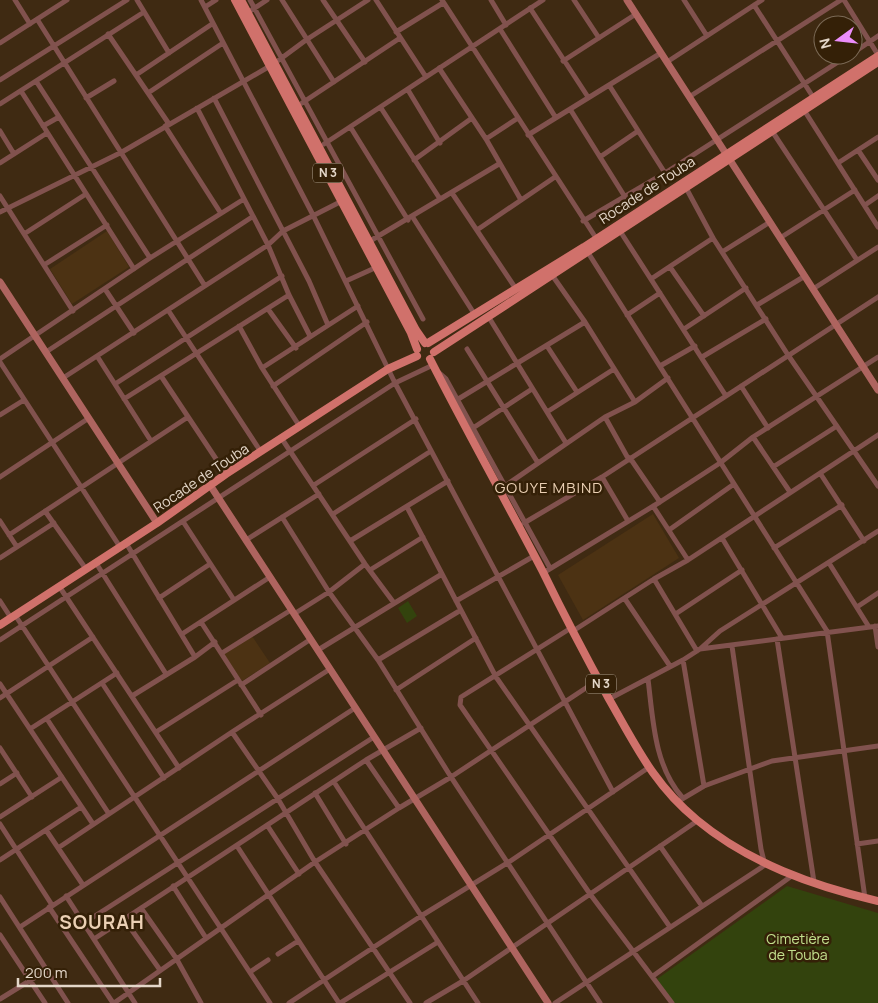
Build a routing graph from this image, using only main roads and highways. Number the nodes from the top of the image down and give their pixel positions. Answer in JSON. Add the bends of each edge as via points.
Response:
{"nodes":[{"id":1,"x":235,"y":0,"type":"edge"},
{"id":2,"x":241,"y":0,"type":"edge"},
{"id":3,"x":878,"y":55,"type":"edge"},
{"id":4,"x":878,"y":62,"type":"edge"},
{"id":5,"x":275,"y":63,"type":"junction"},
{"id":6,"x":728,"y":156,"type":"junction"},
{"id":7,"x":684,"y":185,"type":"junction"},
{"id":8,"x":586,"y":249,"type":"junction"},
{"id":9,"x":426,"y":343,"type":"junction"},
{"id":10,"x":417,"y":352,"type":"junction"},
{"id":11,"x":433,"y":361,"type":"junction"},
{"id":12,"x":0,"y":625,"type":"edge"},
{"id":13,"x":878,"y":901,"type":"edge"}],
"edges":[{"from":1,"to":5,"type":"main road","number":"N 3"},
{"from":2,"to":5,"type":"main road","number":"N 3","via":[[251,11]]},
{"from":3,"to":6,"type":"main road","name":"Rocade de Touba"},
{"from":4,"to":6,"type":"main road","name":"Rocade de Touba"},
{"from":5,"to":9,"type":"main road","number":"N 3","via":[[323,145],[370,241]]},
{"from":5,"to":10,"type":"main road","number":"N 3","via":[[411,333]]},
{"from":6,"to":7,"type":"main road","name":"Rocade de Touba"},
{"from":7,"to":8,"type":"main road","name":"Rocade de Touba","via":[[620,231]]},
{"from":7,"to":8,"type":"main road","name":"Rocade de Touba","via":[[596,238]]},
{"from":8,"to":9,"type":"main road","name":"Rocade de Touba"},
{"from":8,"to":11,"type":"main road","name":"Rocade de Touba","via":[[488,316]]},
{"from":9,"to":10,"type":"main road","name":"Rocade de Touba"},
{"from":9,"to":11,"type":"main road","via":[[433,347]]},
{"from":10,"to":11,"type":"main road","via":[[422,360]]},
{"from":10,"to":12,"type":"main road","name":"Rocade de Touba","via":[[226,474]]},
{"from":11,"to":13,"type":"main road","number":"N 3","via":[[502,488],[534,556],[546,570],[598,680],[648,768],[697,821],[741,852],[765,865]]}]}
